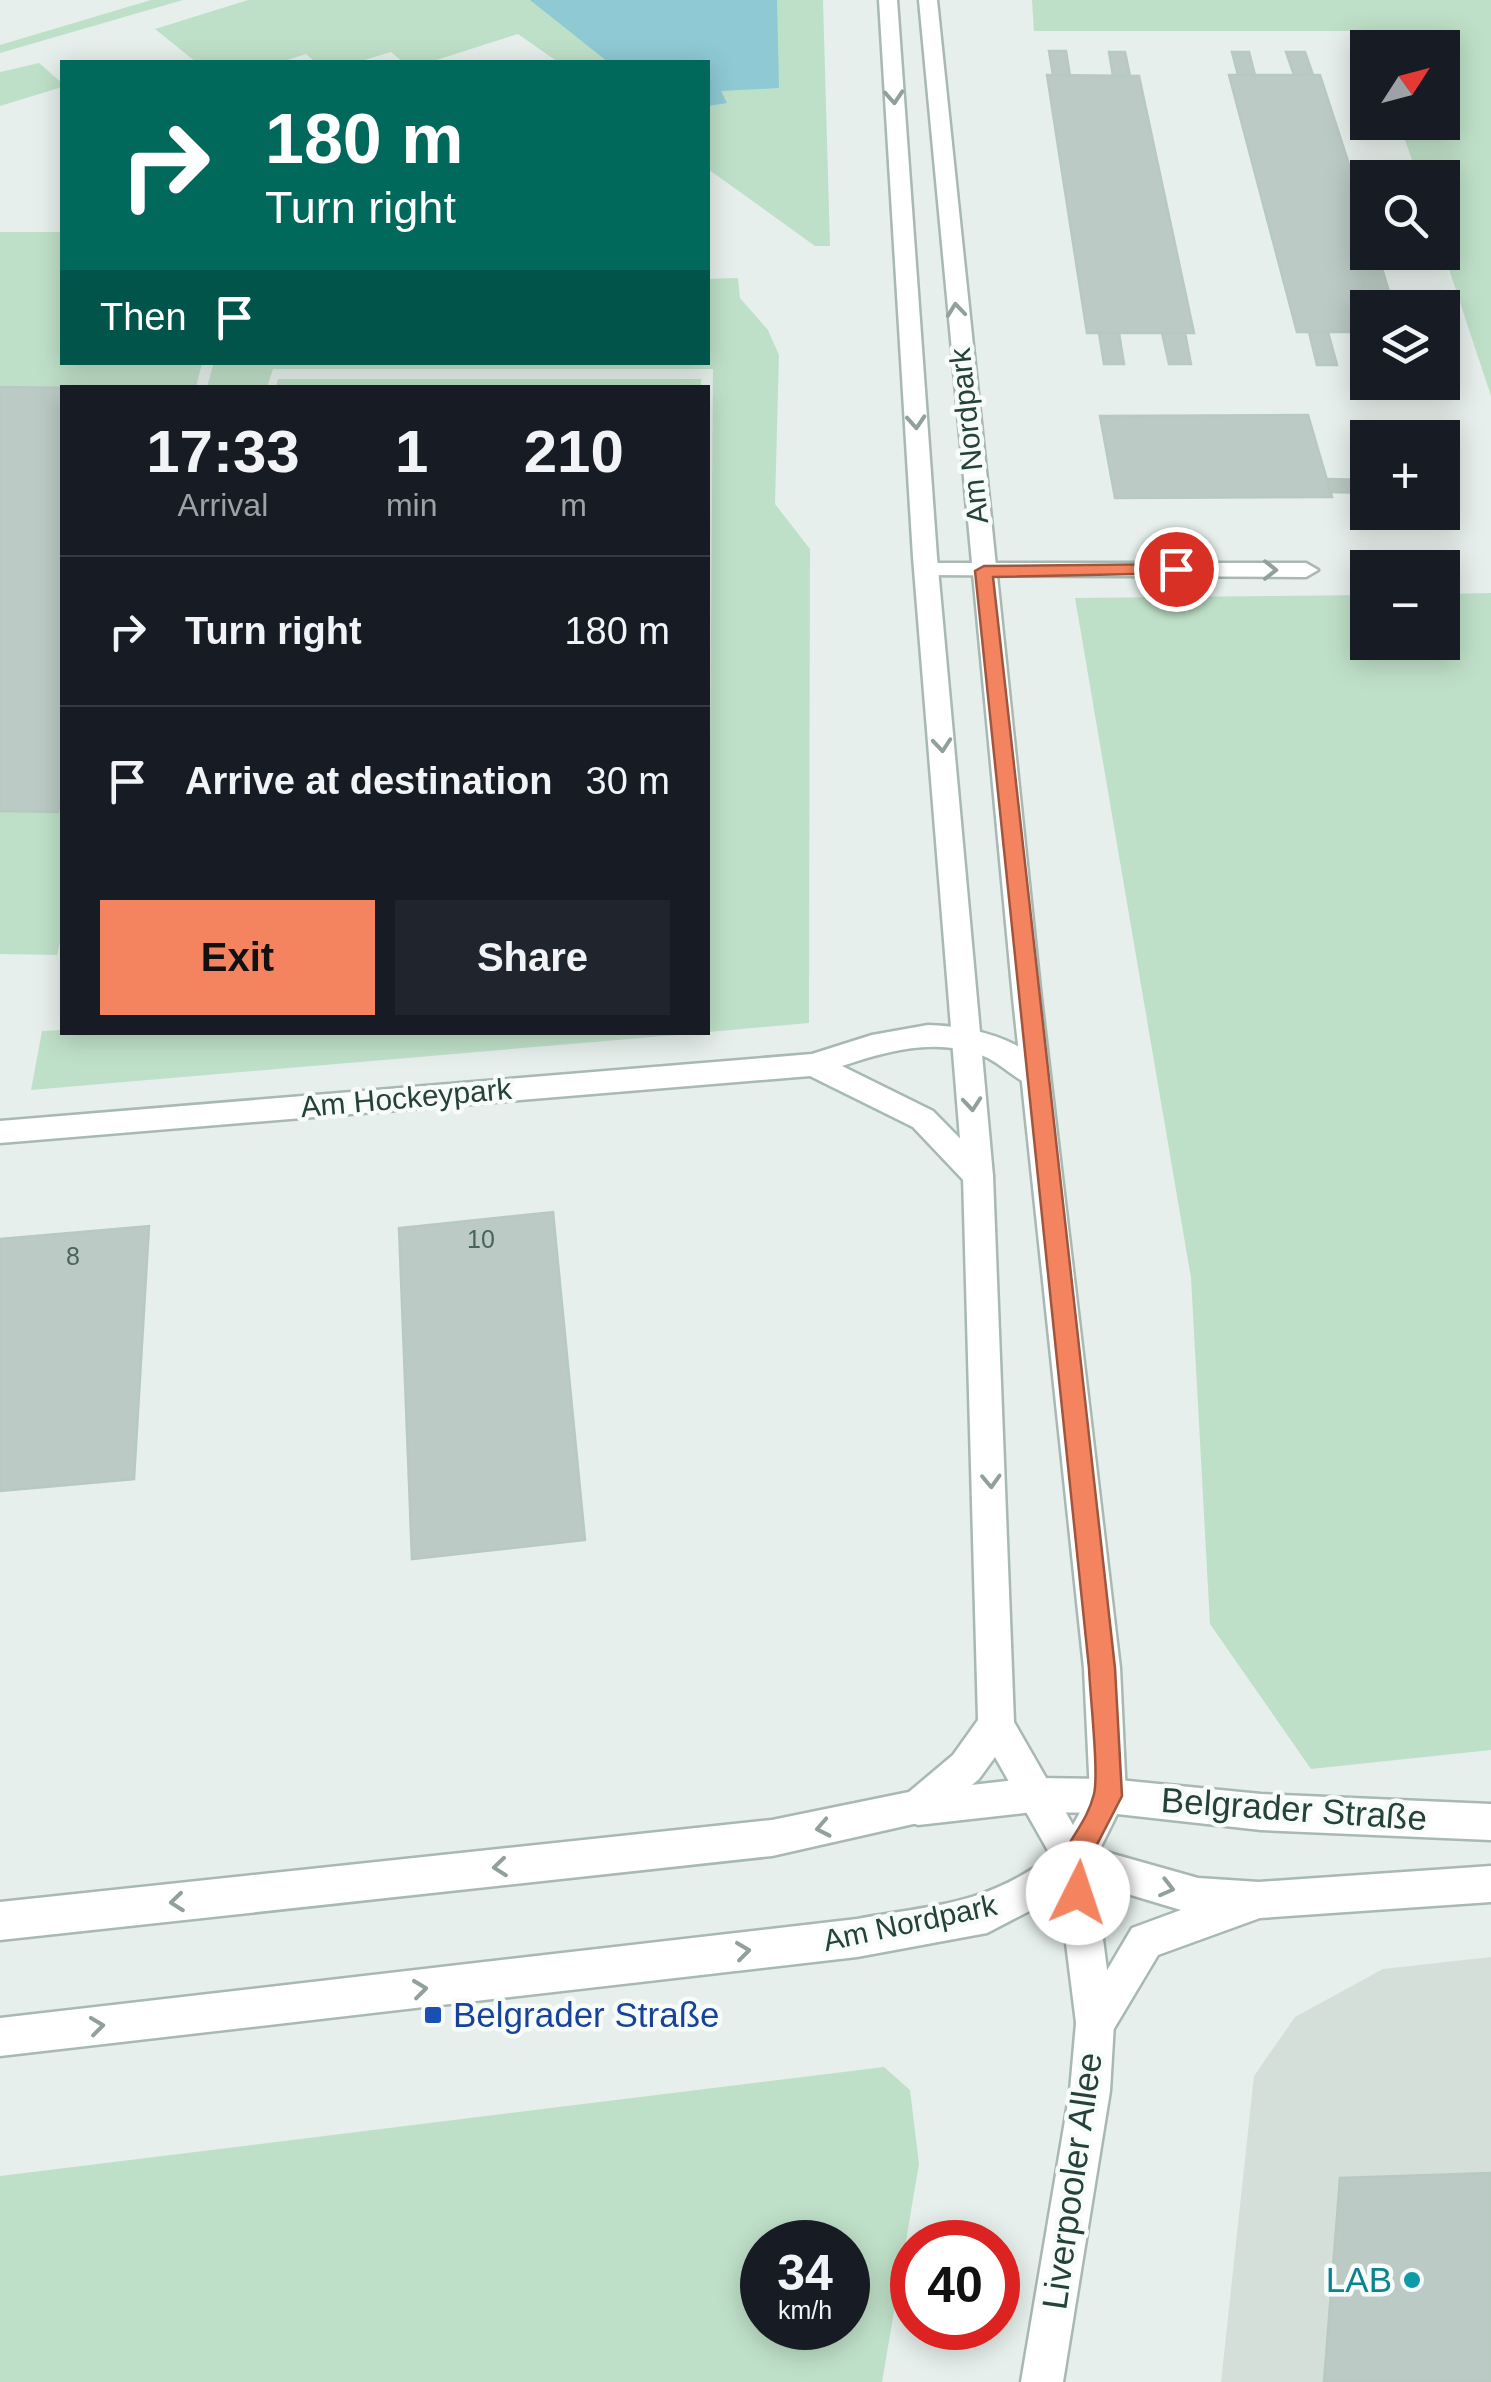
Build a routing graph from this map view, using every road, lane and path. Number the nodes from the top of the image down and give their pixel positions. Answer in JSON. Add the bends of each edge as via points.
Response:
{"nodes":[{"id":1,"x":888,"y":0,"type":"edge"},
{"id":2,"x":928,"y":0,"type":"edge"},
{"id":3,"x":927,"y":570,"type":"junction"},
{"id":4,"x":1306,"y":570,"type":"dead end"},
{"id":5,"x":984,"y":571,"type":"junction"},
{"id":6,"x":966,"y":1036,"type":"junction"},
{"id":7,"x":813,"y":1065,"type":"junction"},
{"id":8,"x":1035,"y":1076,"type":"junction"},
{"id":9,"x":0,"y":1132,"type":"edge"},
{"id":10,"x":978,"y":1176,"type":"junction"},
{"id":11,"x":996,"y":1725,"type":"junction"},
{"id":12,"x":1033,"y":1795,"type":"junction"},
{"id":13,"x":1108,"y":1796,"type":"junction"},
{"id":14,"x":918,"y":1808,"type":"junction"},
{"id":15,"x":1491,"y":1822,"type":"edge"},
{"id":16,"x":1074,"y":1861,"type":"junction"},
{"id":17,"x":1491,"y":1884,"type":"edge"},
{"id":18,"x":1259,"y":1900,"type":"junction"},
{"id":19,"x":0,"y":1921,"type":"edge"},
{"id":20,"x":1095,"y":2023,"type":"junction"},
{"id":21,"x":0,"y":2037,"type":"edge"},
{"id":22,"x":1042,"y":2382,"type":"edge"}],
"edges":[{"from":1,"to":3,"type":"street","name":"Am Nordpark","one_way":true},
{"from":5,"to":2,"type":"street","name":"Am Nordpark","one_way":true},
{"from":3,"to":5,"type":"street"},
{"from":3,"to":6,"type":"street","name":"Am Nordpark","one_way":true},
{"from":5,"to":4,"type":"street","one_way":true},
{"from":5,"to":8,"type":"street","name":"Am Nordpark"},
{"from":6,"to":7,"type":"street","name":"Am Hockeypark","via":[[889,1039]]},
{"from":6,"to":8,"type":"street","name":"Am Hockeypark","via":[[1002,1050]]},
{"from":6,"to":10,"type":"street","name":"Am Nordpark","one_way":true},
{"from":7,"to":9,"type":"street","name":"Am Hockeypark"},
{"from":7,"to":10,"type":"street","via":[[923,1119]]},
{"from":8,"to":13,"type":"street","name":"Am Nordpark","via":[[1102,1668]]},
{"from":10,"to":11,"type":"street","name":"Am Nordpark","one_way":true},
{"from":11,"to":12,"type":"street"},
{"from":11,"to":14,"type":"street","via":[[966,1767]]},
{"from":12,"to":13,"type":"street","name":"Belgrader Straße"},
{"from":12,"to":14,"type":"street","name":"Belgrader Straße"},
{"from":12,"to":16,"type":"street"},
{"from":13,"to":15,"type":"street","name":"Belgrader Straße","via":[[1261,1812]]},
{"from":13,"to":16,"type":"street","name":"Am Nordpark"},
{"from":14,"to":19,"type":"street","one_way":true,"via":[[772,1838]]},
{"from":16,"to":18,"type":"street","one_way":true,"via":[[1198,1896]]},
{"from":16,"to":20,"type":"street","name":"Liverpooler Allee"},
{"from":21,"to":16,"type":"street","name":"Am Nordpark","one_way":true,"via":[[858,1938],[987,1914],[1033,1892]]},
{"from":17,"to":18,"type":"street"},
{"from":18,"to":20,"type":"street","via":[[1145,1942]]},
{"from":20,"to":22,"type":"street","name":"Liverpooler Allee"}]}
